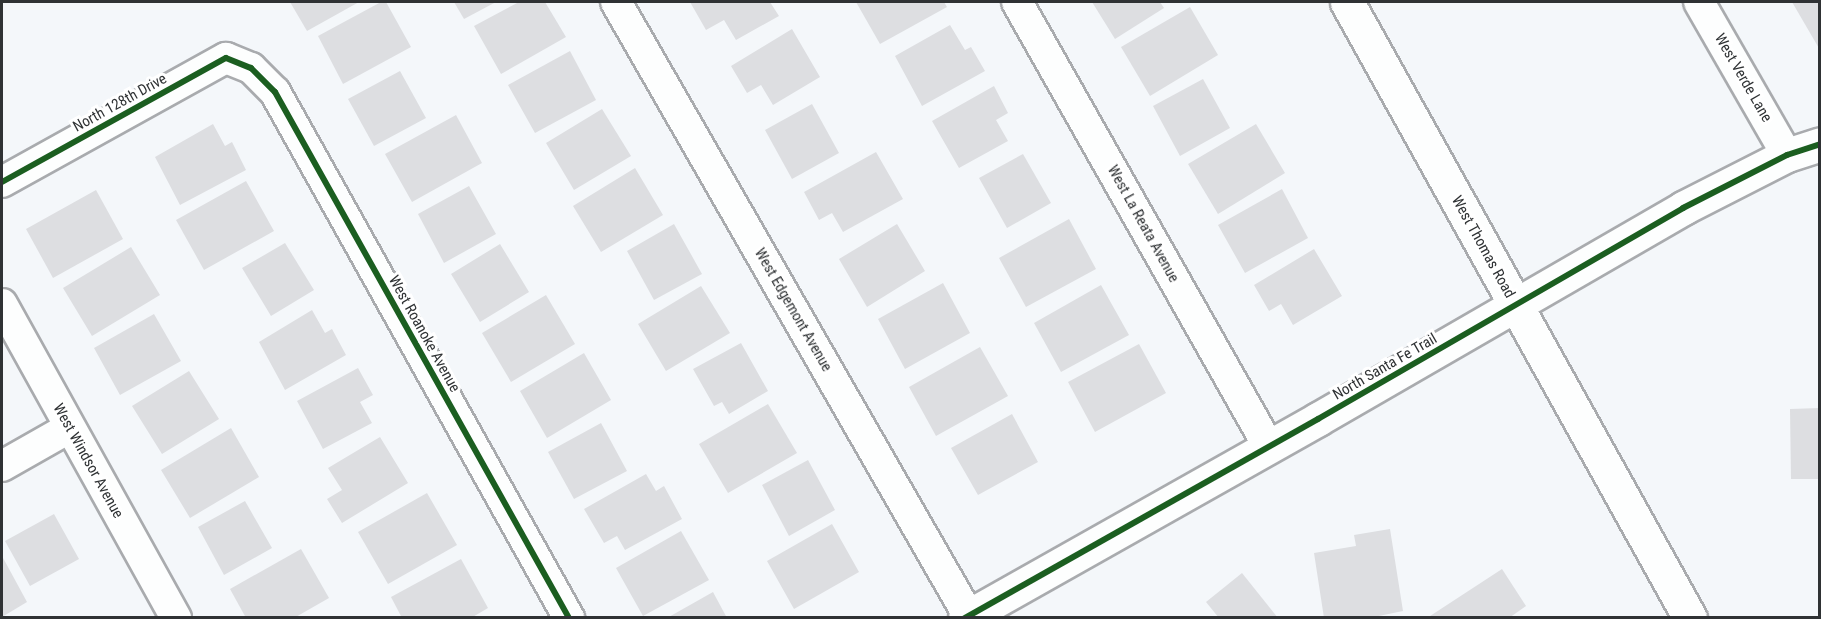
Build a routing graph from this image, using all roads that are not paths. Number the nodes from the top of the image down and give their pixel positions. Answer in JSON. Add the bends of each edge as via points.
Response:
{"nodes":[{"id":1,"x":616,"y":2,"type":"edge"},
{"id":2,"x":1017,"y":2,"type":"edge"},
{"id":3,"x":1347,"y":2,"type":"edge"},
{"id":4,"x":1699,"y":2,"type":"edge"},
{"id":5,"x":251,"y":68,"type":"joint"},
{"id":6,"x":1820,"y":144,"type":"edge"},
{"id":7,"x":1787,"y":155,"type":"junction"},
{"id":8,"x":2,"y":182,"type":"edge"},
{"id":9,"x":2,"y":304,"type":"edge"},
{"id":10,"x":1515,"y":305,"type":"junction"},
{"id":11,"x":69,"y":428,"type":"junction"},
{"id":12,"x":1269,"y":447,"type":"junction"},
{"id":13,"x":2,"y":466,"type":"edge"},
{"id":14,"x":968,"y":617,"type":"edge"},
{"id":15,"x":176,"y":618,"type":"edge"},
{"id":16,"x":569,"y":618,"type":"edge"},
{"id":17,"x":1690,"y":618,"type":"edge"}],
"edges":[{"from":1,"to":14,"type":"street","name":"West Edgemont Avenue"},
{"from":2,"to":12,"type":"street","name":"West La Reata Avenue"},
{"from":3,"to":10,"type":"street","name":"West Thomas Road"},
{"from":4,"to":7,"type":"street","name":"West Verde Lane"},
{"from":5,"to":8,"type":"street","name":"North 128th Drive","via":[[226,58]]},
{"from":5,"to":16,"type":"street","name":"West Roanoke Avenue","via":[[275,92]]},
{"from":6,"to":7,"type":"street","name":"North Santa Fe Trail"},
{"from":7,"to":10,"type":"street","name":"North Santa Fe Trail","via":[[1683,208]]},
{"from":9,"to":11,"type":"street","name":"West Windsor Avenue"},
{"from":10,"to":12,"type":"street","name":"North Santa Fe Trail"},
{"from":10,"to":17,"type":"street","name":"West Thomas Road"},
{"from":11,"to":13,"type":"street"},
{"from":11,"to":15,"type":"street","name":"West Windsor Avenue"},
{"from":12,"to":14,"type":"street","name":"North Santa Fe Trail"}]}
